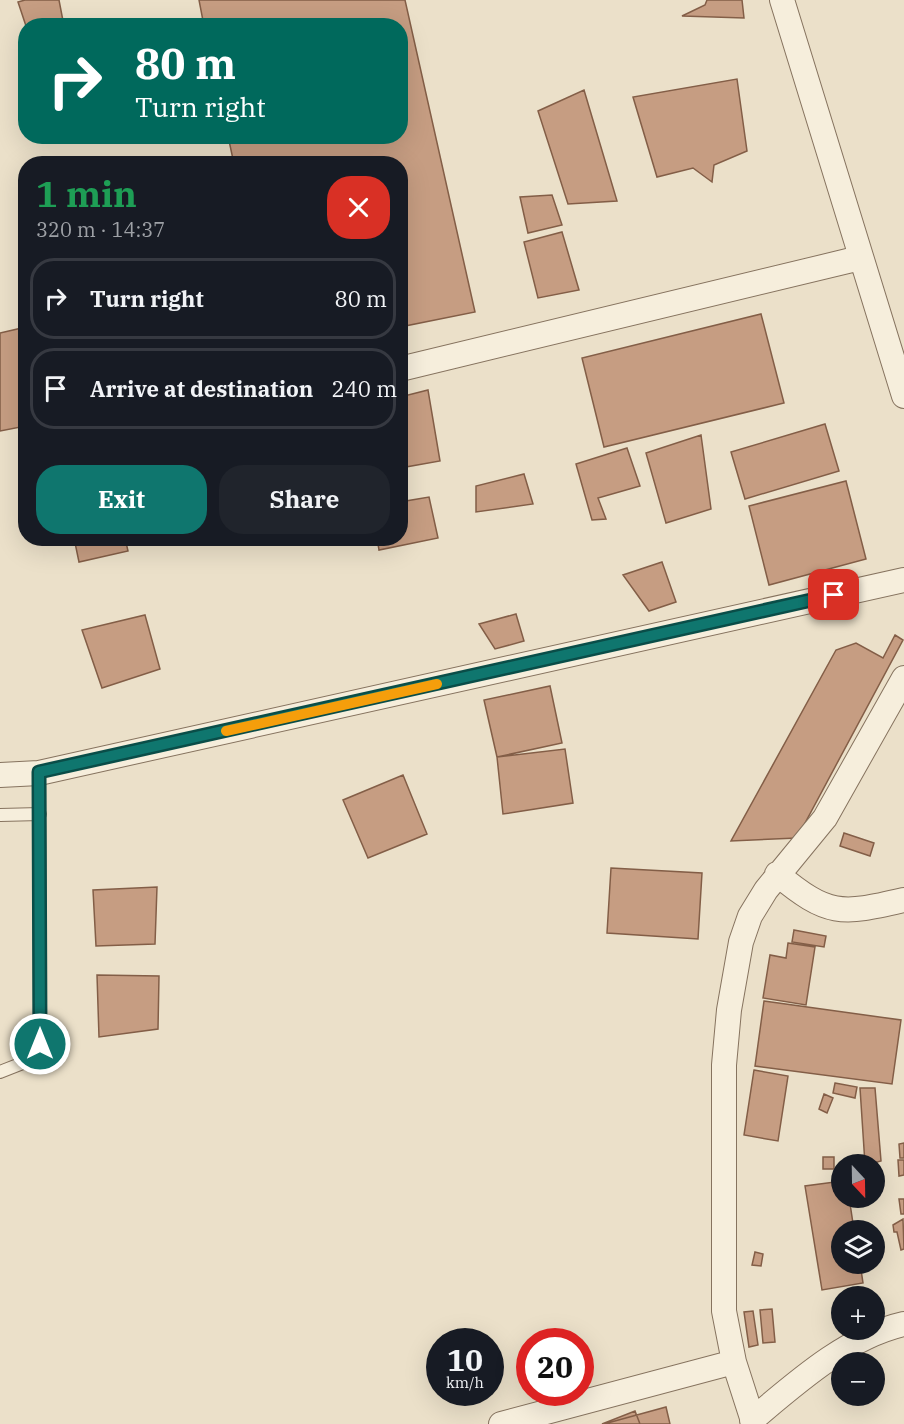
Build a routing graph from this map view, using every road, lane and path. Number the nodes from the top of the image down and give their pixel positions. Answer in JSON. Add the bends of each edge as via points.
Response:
{"nodes":[{"id":1,"x":782,"y":0,"type":"edge"},
{"id":2,"x":860,"y":258,"type":"junction"},
{"id":3,"x":408,"y":367,"type":"edge"},
{"id":4,"x":904,"y":396,"type":"edge"},
{"id":5,"x":904,"y":580,"type":"edge"},
{"id":6,"x":901,"y":689,"type":"edge"},
{"id":7,"x":39,"y":772,"type":"junction"},
{"id":8,"x":0,"y":775,"type":"edge"},
{"id":9,"x":39,"y":814,"type":"junction"},
{"id":10,"x":0,"y":815,"type":"edge"},
{"id":11,"x":777,"y":874,"type":"junction"},
{"id":12,"x":904,"y":900,"type":"edge"},
{"id":13,"x":0,"y":1072,"type":"edge"},
{"id":14,"x":904,"y":1324,"type":"edge"},
{"id":15,"x":734,"y":1362,"type":"junction"},
{"id":16,"x":753,"y":1422,"type":"edge"},
{"id":17,"x":501,"y":1424,"type":"edge"}],
"edges":[{"from":1,"to":2,"type":"street"},
{"from":2,"to":3,"type":"street"},
{"from":2,"to":4,"type":"street"},
{"from":5,"to":7,"type":"street"},
{"from":6,"to":11,"type":"street","via":[[825,818]]},
{"from":7,"to":8,"type":"street"},
{"from":7,"to":9,"type":"lane"},
{"from":9,"to":10,"type":"lane"},
{"from":9,"to":13,"type":"lane","via":[[40,1044],[33,1059]]},
{"from":11,"to":12,"type":"street","via":[[816,904],[831,909]]},
{"from":11,"to":15,"type":"street","via":[[750,916],[741,942],[724,1065],[724,1311]]},
{"from":14,"to":16,"type":"street","via":[[884,1329],[823,1365],[792,1386]]},
{"from":15,"to":16,"type":"street"},
{"from":15,"to":17,"type":"street"}]}
